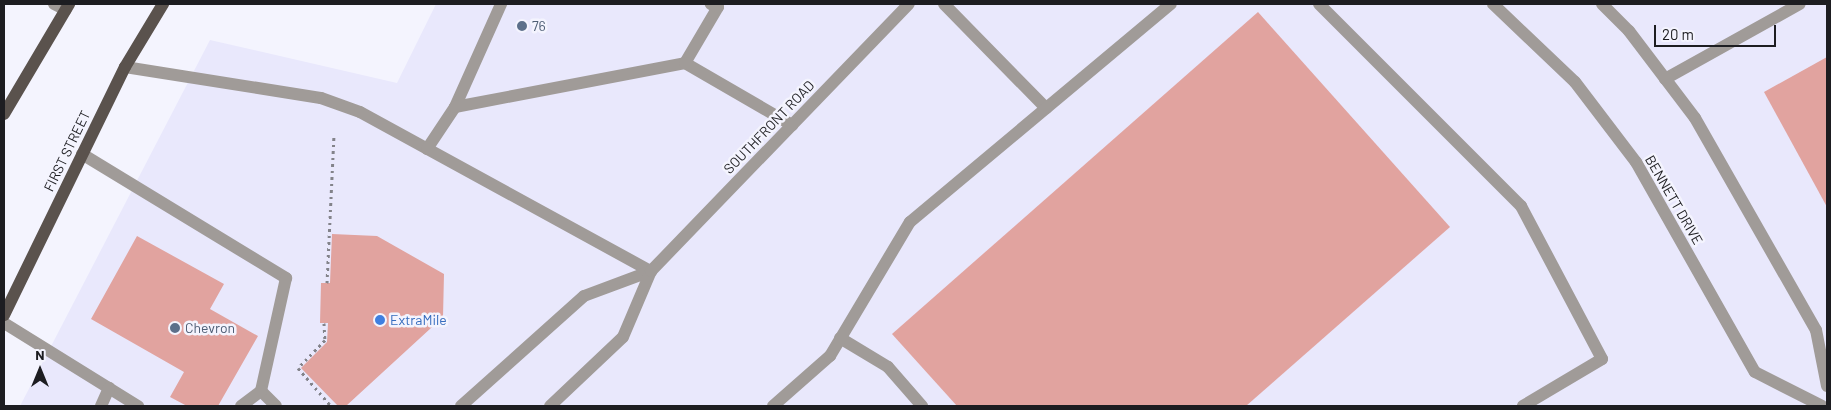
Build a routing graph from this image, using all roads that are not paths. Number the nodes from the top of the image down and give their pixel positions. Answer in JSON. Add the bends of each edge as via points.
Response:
{"nodes":[{"id":1,"x":54,"y":4,"type":"edge"},
{"id":2,"x":163,"y":4,"type":"edge"},
{"id":3,"x":502,"y":4,"type":"edge"},
{"id":4,"x":711,"y":4,"type":"edge"},
{"id":5,"x":909,"y":4,"type":"edge"},
{"id":6,"x":944,"y":4,"type":"edge"},
{"id":7,"x":1171,"y":4,"type":"edge"},
{"id":8,"x":1319,"y":4,"type":"edge"},
{"id":9,"x":1493,"y":4,"type":"edge"},
{"id":10,"x":1602,"y":4,"type":"edge"},
{"id":11,"x":1800,"y":4,"type":"edge"},
{"id":12,"x":68,"y":7,"type":"edge"},
{"id":13,"x":685,"y":63,"type":"junction"},
{"id":14,"x":125,"y":67,"type":"junction"},
{"id":15,"x":1665,"y":79,"type":"junction"},
{"id":16,"x":456,"y":107,"type":"junction"},
{"id":17,"x":1046,"y":108,"type":"junction"},
{"id":18,"x":4,"y":114,"type":"edge"},
{"id":19,"x":792,"y":124,"type":"junction"},
{"id":20,"x":427,"y":149,"type":"junction"},
{"id":21,"x":82,"y":154,"type":"junction"},
{"id":22,"x":651,"y":271,"type":"junction"},
{"id":23,"x":4,"y":315,"type":"edge"},
{"id":24,"x":4,"y":323,"type":"edge"},
{"id":25,"x":840,"y":338,"type":"junction"},
{"id":26,"x":1827,"y":386,"type":"edge"},
{"id":27,"x":109,"y":388,"type":"junction"},
{"id":28,"x":261,"y":391,"type":"junction"},
{"id":29,"x":101,"y":406,"type":"edge"},
{"id":30,"x":138,"y":406,"type":"edge"},
{"id":31,"x":241,"y":406,"type":"edge"},
{"id":32,"x":276,"y":406,"type":"edge"},
{"id":33,"x":461,"y":406,"type":"edge"},
{"id":34,"x":550,"y":406,"type":"edge"},
{"id":35,"x":773,"y":406,"type":"edge"},
{"id":36,"x":922,"y":406,"type":"edge"},
{"id":37,"x":1523,"y":406,"type":"edge"},
{"id":38,"x":1822,"y":406,"type":"edge"}],
"edges":[{"from":1,"to":12,"type":"street"},
{"from":2,"to":14,"type":"main road","name":"FIRST STREET"},
{"from":3,"to":16,"type":"street"},
{"from":4,"to":13,"type":"street","via":[[718,8]]},
{"from":5,"to":19,"type":"street","name":"SOUTHFRONT ROAD"},
{"from":6,"to":17,"type":"street"},
{"from":7,"to":17,"type":"street"},
{"from":8,"to":37,"type":"street","via":[[1521,206],[1602,359]]},
{"from":9,"to":38,"type":"street","name":"BENNETT DRIVE","via":[[1575,82],[1636,162],[1755,372]]},
{"from":10,"to":15,"type":"street","via":[[1629,31]]},
{"from":11,"to":15,"type":"street"},
{"from":12,"to":18,"type":"main road"},
{"from":13,"to":16,"type":"street"},
{"from":13,"to":19,"type":"street"},
{"from":14,"to":20,"type":"street","via":[[321,98],[360,112]]},
{"from":14,"to":21,"type":"main road","name":"FIRST STREET"},
{"from":15,"to":26,"type":"street","via":[[1695,118],[1816,330]]},
{"from":16,"to":20,"type":"street"},
{"from":17,"to":25,"type":"street","via":[[910,222]]},
{"from":19,"to":22,"type":"street","name":"SOUTHFRONT ROAD"},
{"from":20,"to":22,"type":"street"},
{"from":21,"to":23,"type":"main road","name":"FIRST STREET"},
{"from":21,"to":28,"type":"street","via":[[286,278]]},
{"from":22,"to":33,"type":"street","name":"SOUTHFRONT ROAD","via":[[584,296]]},
{"from":22,"to":34,"type":"street","name":"SOUTHFRONT ROAD","via":[[623,337]]},
{"from":24,"to":27,"type":"street"},
{"from":25,"to":35,"type":"street","via":[[830,356]]},
{"from":25,"to":36,"type":"street","via":[[888,367]]},
{"from":27,"to":29,"type":"street"},
{"from":27,"to":30,"type":"street"},
{"from":28,"to":31,"type":"street"},
{"from":28,"to":32,"type":"street"}]}
